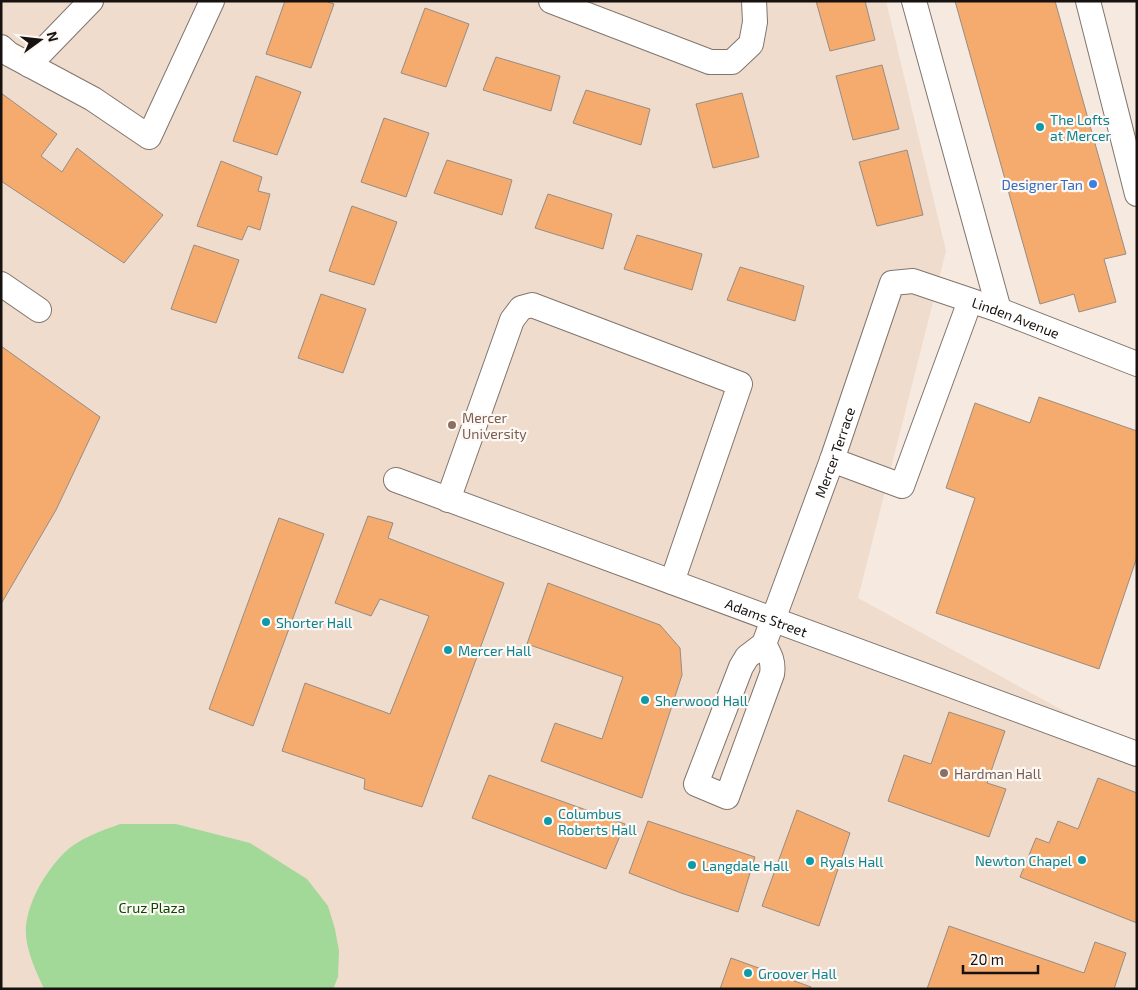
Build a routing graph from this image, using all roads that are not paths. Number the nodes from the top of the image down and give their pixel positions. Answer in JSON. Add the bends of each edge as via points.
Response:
{"nodes":[{"id":1,"x":91,"y":1,"type":"edge"},
{"id":2,"x":212,"y":1,"type":"edge"},
{"id":3,"x":551,"y":1,"type":"edge"},
{"id":4,"x":754,"y":1,"type":"edge"},
{"id":5,"x":914,"y":1,"type":"edge"},
{"id":6,"x":1088,"y":1,"type":"edge"},
{"id":7,"x":1,"y":47,"type":"edge"},
{"id":8,"x":30,"y":65,"type":"junction"},
{"id":9,"x":1137,"y":194,"type":"edge"},
{"id":10,"x":892,"y":283,"type":"joint"},
{"id":11,"x":1,"y":284,"type":"edge"},
{"id":12,"x":970,"y":300,"type":"junction"},
{"id":13,"x":39,"y":310,"type":"dead end"},
{"id":14,"x":999,"y":310,"type":"junction"},
{"id":15,"x":1137,"y":364,"type":"edge"},
{"id":16,"x":832,"y":460,"type":"junction"},
{"id":17,"x":396,"y":480,"type":"dead end"},
{"id":18,"x":448,"y":500,"type":"junction"},
{"id":19,"x":672,"y":582,"type":"junction"},
{"id":20,"x":774,"y":620,"type":"junction"},
{"id":21,"x":764,"y":644,"type":"junction"},
{"id":22,"x":1137,"y":754,"type":"edge"}],
"edges":[{"from":1,"to":8,"type":"street"},
{"from":2,"to":8,"type":"street","via":[[149,137],[93,99]]},
{"from":3,"to":4,"type":"street","via":[[710,62],[732,62],[751,44]]},
{"from":5,"to":14,"type":"street"},
{"from":6,"to":9,"type":"street"},
{"from":7,"to":8,"type":"street"},
{"from":10,"to":12,"type":"street","name":"Linden Avenue","via":[[913,281]]},
{"from":10,"to":16,"type":"street","name":"Mercer Terrace"},
{"from":11,"to":13,"type":"street"},
{"from":12,"to":14,"type":"street","name":"Linden Avenue"},
{"from":12,"to":16,"type":"street","via":[[902,486]]},
{"from":14,"to":15,"type":"street","name":"Linden Avenue"},
{"from":16,"to":20,"type":"street","name":"Mercer Terrace"},
{"from":17,"to":18,"type":"street","name":"Adams Street"},
{"from":18,"to":19,"type":"street","name":"Adams Street"},
{"from":18,"to":19,"type":"street","via":[[512,320],[521,308],[532,305],[740,384]]},
{"from":19,"to":20,"type":"street","name":"Adams Street"},
{"from":20,"to":21,"type":"street","name":"Mercer Terrace"},
{"from":20,"to":22,"type":"street","name":"Adams Street"},
{"from":21,"to":21,"type":"street","via":[[747,656],[741,667],[696,784],[727,797],[774,666]]}]}
